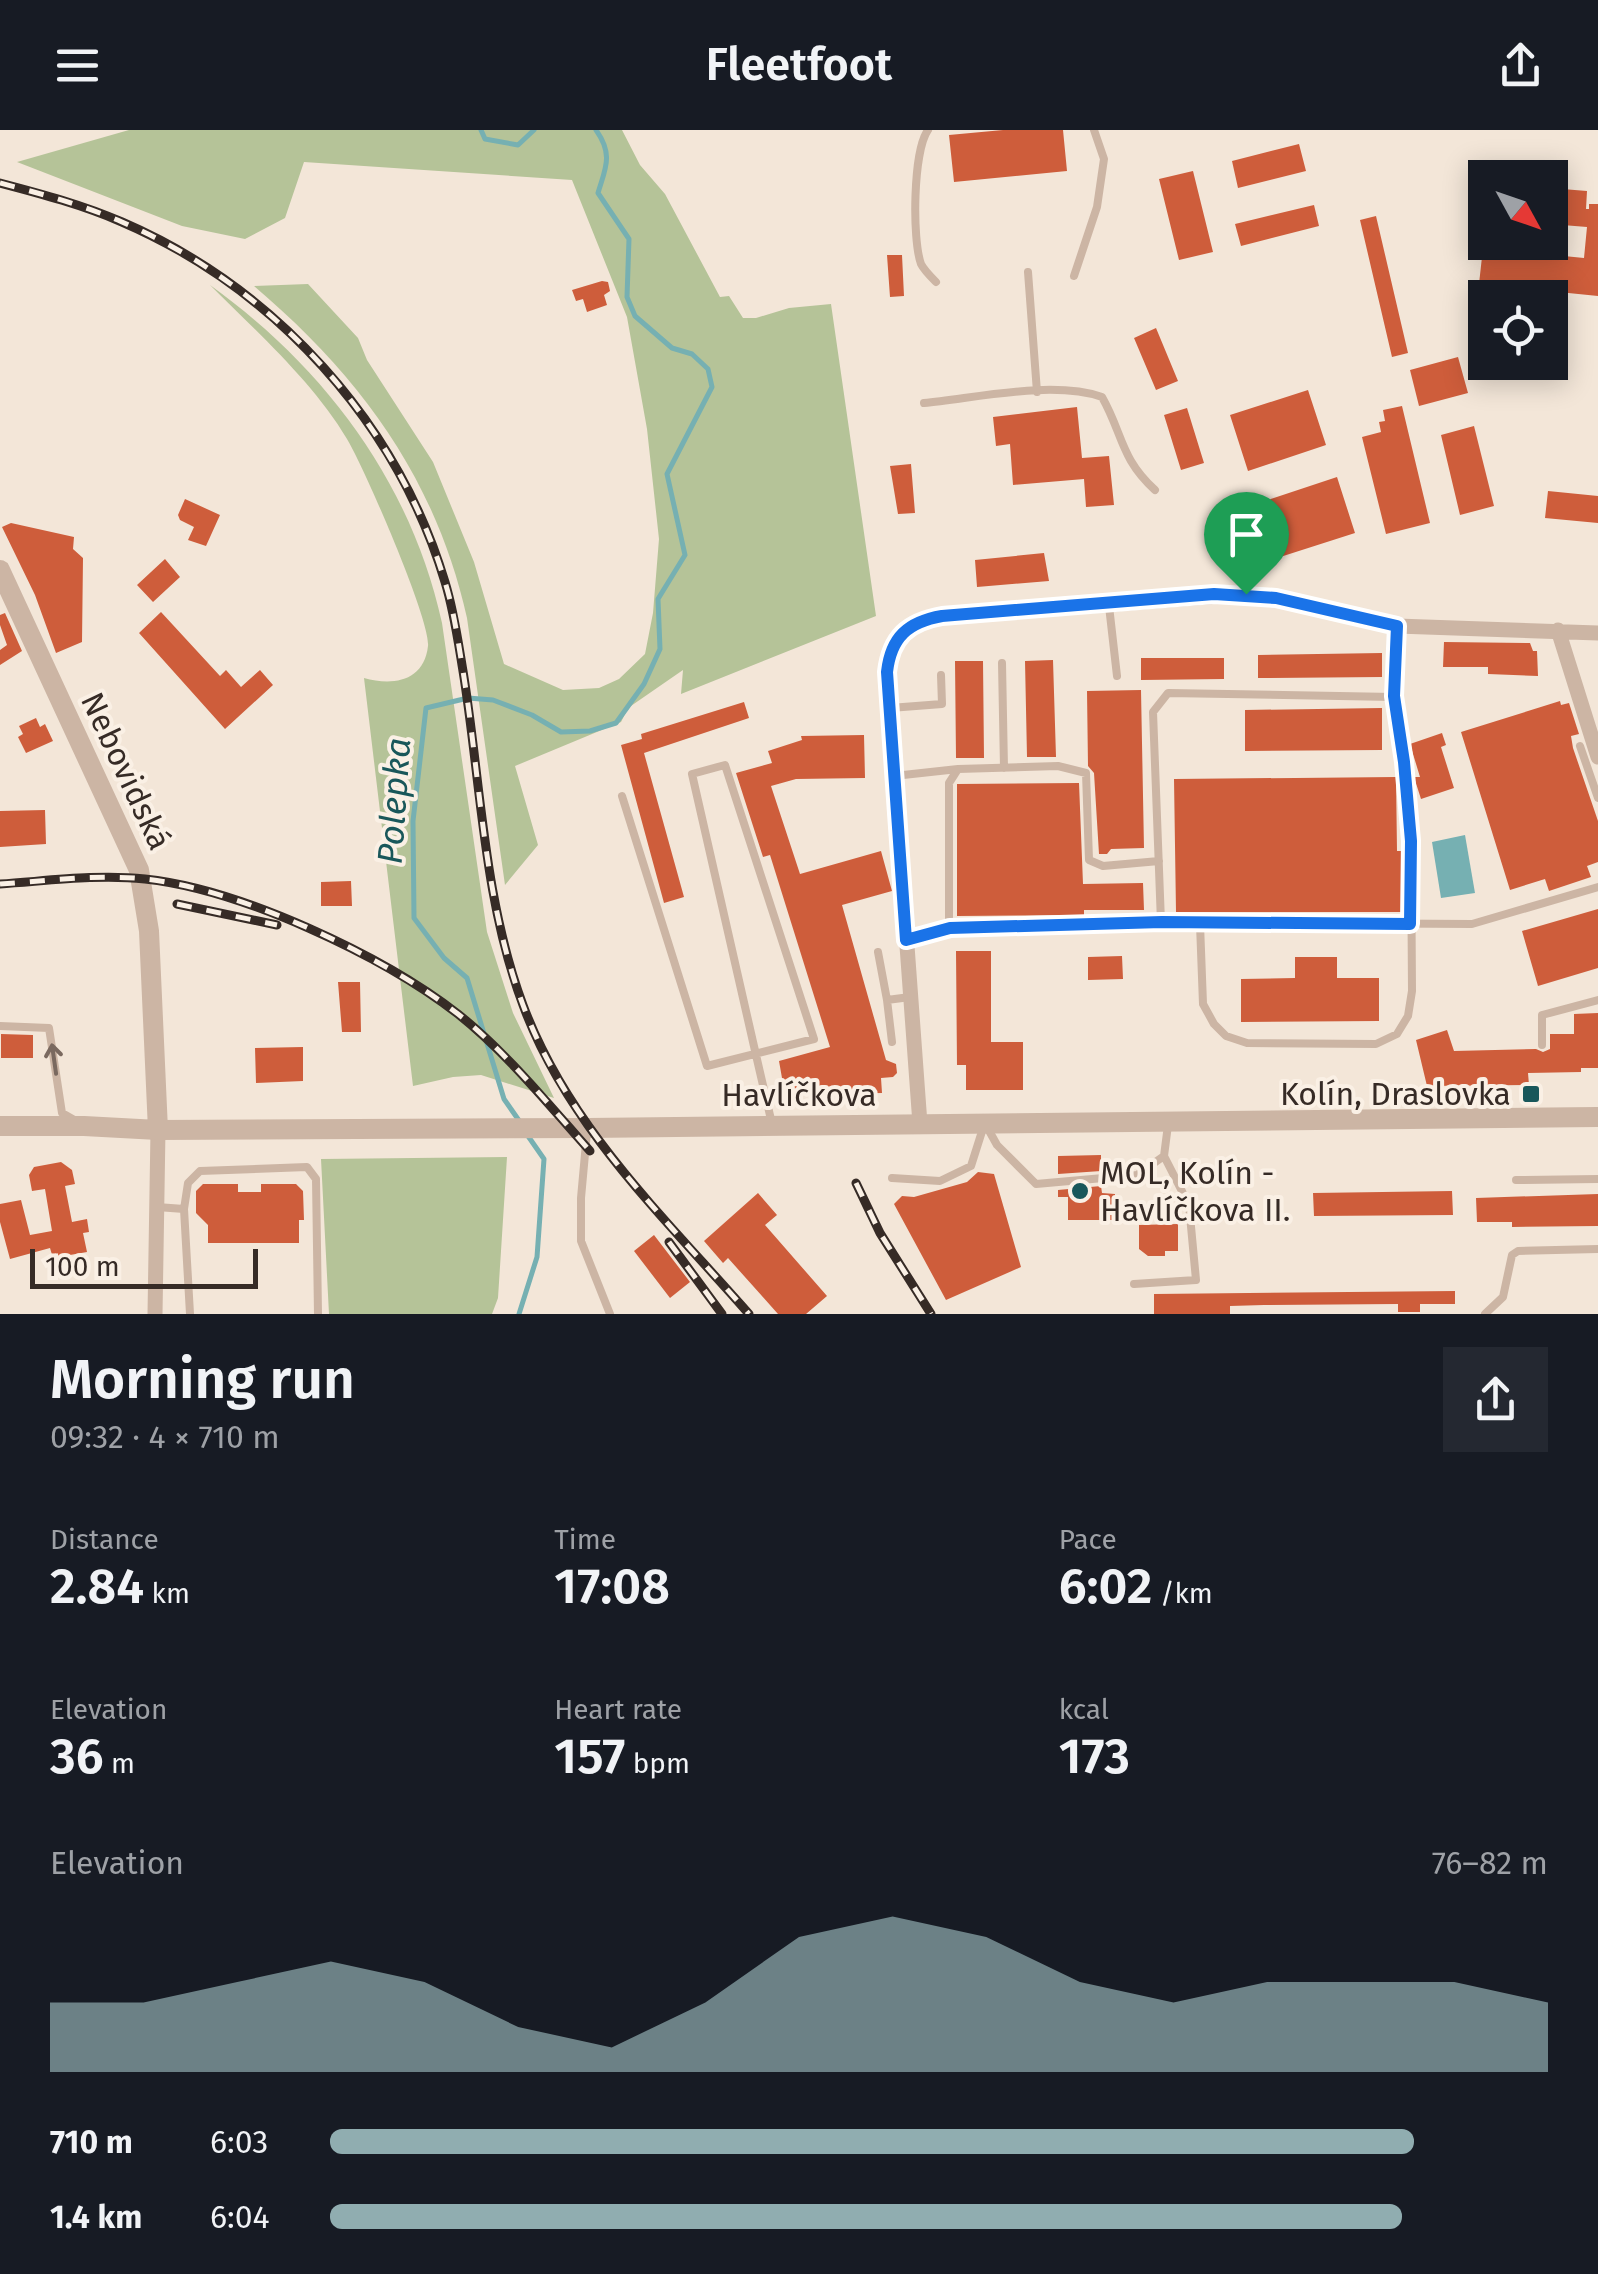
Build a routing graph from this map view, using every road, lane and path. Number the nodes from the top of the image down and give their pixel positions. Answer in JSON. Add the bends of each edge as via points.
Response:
{"nodes":[{"id":1,"x":928,"y":130,"type":"edge"},
{"id":2,"x":1094,"y":130,"type":"edge"},
{"id":3,"x":1028,"y":272,"type":"dead end"},
{"id":4,"x":1074,"y":276,"type":"dead end"},
{"id":5,"x":936,"y":282,"type":"dead end"},
{"id":6,"x":1037,"y":392,"type":"junction"},
{"id":7,"x":924,"y":403,"type":"dead end"},
{"id":8,"x":1155,"y":490,"type":"dead end"},
{"id":9,"x":0,"y":570,"type":"edge"},
{"id":10,"x":1109,"y":603,"type":"junction"},
{"id":11,"x":1397,"y":626,"type":"junction"},
{"id":12,"x":1558,"y":630,"type":"junction"},
{"id":13,"x":1598,"y":633,"type":"edge"},
{"id":14,"x":1002,"y":664,"type":"dead end"},
{"id":15,"x":941,"y":675,"type":"dead end"},
{"id":16,"x":1117,"y":676,"type":"dead end"},
{"id":17,"x":1394,"y":696,"type":"junction"},
{"id":18,"x":890,"y":708,"type":"junction"},
{"id":19,"x":1580,"y":746,"type":"dead end"},
{"id":20,"x":1598,"y":757,"type":"edge"},
{"id":21,"x":1004,"y":768,"type":"junction"},
{"id":22,"x":958,"y":770,"type":"junction"},
{"id":23,"x":908,"y":773,"type":"junction"},
{"id":24,"x":622,"y":796,"type":"dead end"},
{"id":25,"x":1598,"y":798,"type":"edge"},
{"id":26,"x":1159,"y":860,"type":"junction"},
{"id":27,"x":1598,"y":887,"type":"edge"},
{"id":28,"x":1162,"y":922,"type":"junction"},
{"id":29,"x":1200,"y":924,"type":"junction"},
{"id":30,"x":1410,"y":924,"type":"junction"},
{"id":31,"x":950,"y":928,"type":"junction"},
{"id":32,"x":918,"y":937,"type":"junction"},
{"id":33,"x":878,"y":952,"type":"dead end"},
{"id":34,"x":910,"y":997,"type":"junction"},
{"id":35,"x":887,"y":1000,"type":"junction"},
{"id":36,"x":1598,"y":1000,"type":"edge"},
{"id":37,"x":0,"y":1026,"type":"edge"},
{"id":38,"x":892,"y":1042,"type":"dead end"},
{"id":39,"x":1542,"y":1045,"type":"dead end"},
{"id":40,"x":756,"y":1055,"type":"junction"},
{"id":41,"x":0,"y":1108,"type":"edge"},
{"id":42,"x":1598,"y":1117,"type":"edge"},
{"id":43,"x":1168,"y":1122,"type":"junction"},
{"id":44,"x":772,"y":1124,"type":"junction"},
{"id":45,"x":920,"y":1124,"type":"junction"},
{"id":46,"x":985,"y":1124,"type":"junction"},
{"id":47,"x":1,"y":1126,"type":"edge"},
{"id":48,"x":84,"y":1126,"type":"junction"},
{"id":49,"x":588,"y":1128,"type":"junction"},
{"id":50,"x":158,"y":1130,"type":"junction"},
{"id":51,"x":1164,"y":1156,"type":"junction"},
{"id":52,"x":892,"y":1178,"type":"dead end"},
{"id":53,"x":1516,"y":1180,"type":"dead end"},
{"id":54,"x":1598,"y":1180,"type":"edge"},
{"id":55,"x":157,"y":1207,"type":"junction"},
{"id":56,"x":184,"y":1209,"type":"junction"},
{"id":57,"x":1598,"y":1249,"type":"edge"},
{"id":58,"x":1134,"y":1284,"type":"dead end"},
{"id":59,"x":155,"y":1314,"type":"edge"},
{"id":60,"x":190,"y":1314,"type":"edge"},
{"id":61,"x":318,"y":1314,"type":"edge"},
{"id":62,"x":610,"y":1314,"type":"edge"},
{"id":63,"x":1484,"y":1314,"type":"edge"}],
"edges":[{"from":1,"to":5,"type":"lane","via":[[917,172],[917,238],[922,266]]},
{"from":2,"to":4,"type":"lane","via":[[1104,158]]},
{"from":3,"to":6,"type":"lane"},
{"from":6,"to":7,"type":"lane"},
{"from":6,"to":8,"type":"lane","via":[[1082,390],[1102,397],[1128,460]]},
{"from":9,"to":50,"type":"street","name":"Nebovidská","via":[[139,870]]},
{"from":10,"to":11,"type":"street","via":[[1246,594]]},
{"from":10,"to":16,"type":"lane"},
{"from":10,"to":18,"type":"street","via":[[914,623],[889,657]]},
{"from":11,"to":12,"type":"street"},
{"from":11,"to":17,"type":"lane"},
{"from":12,"to":13,"type":"street"},
{"from":12,"to":20,"type":"street"},
{"from":14,"to":21,"type":"lane"},
{"from":15,"to":18,"type":"lane","via":[[942,704]]},
{"from":17,"to":26,"type":"lane","via":[[1168,693],[1153,712]]},
{"from":17,"to":30,"type":"lane","via":[[1411,841]]},
{"from":18,"to":23,"type":"street"},
{"from":19,"to":25,"type":"lane"},
{"from":21,"to":22,"type":"lane"},
{"from":21,"to":26,"type":"lane","via":[[1058,766],[1086,773],[1089,860],[1103,866]]},
{"from":22,"to":23,"type":"lane"},
{"from":22,"to":31,"type":"lane","via":[[948,784]]},
{"from":23,"to":32,"type":"street"},
{"from":24,"to":40,"type":"lane","via":[[707,1066]]},
{"from":26,"to":28,"type":"lane"},
{"from":27,"to":30,"type":"lane","via":[[1472,924]]},
{"from":28,"to":29,"type":"lane"},
{"from":28,"to":31,"type":"lane"},
{"from":29,"to":30,"type":"lane"},
{"from":29,"to":30,"type":"lane","via":[[1203,1004],[1226,1036],[1248,1043],[1376,1044],[1397,1034],[1408,1016]]},
{"from":31,"to":32,"type":"lane"},
{"from":32,"to":34,"type":"street"},
{"from":33,"to":35,"type":"lane"},
{"from":34,"to":35,"type":"lane"},
{"from":34,"to":45,"type":"street"},
{"from":35,"to":38,"type":"lane"},
{"from":36,"to":39,"type":"lane","via":[[1542,1015]]},
{"from":48,"to":37,"type":"lane","one_way":true,"via":[[62,1113],[49,1028]]},
{"from":40,"to":40,"type":"lane","via":[[814,1039],[725,765],[692,774]]},
{"from":40,"to":44,"type":"lane"},
{"from":41,"to":47,"type":"lane"},
{"from":42,"to":43,"type":"street","name":"Havlíčkova"},
{"from":43,"to":46,"type":"street","name":"Havlíčkova"},
{"from":43,"to":51,"type":"lane"},
{"from":44,"to":45,"type":"street","name":"Havlíčkova"},
{"from":44,"to":49,"type":"street","name":"Havlíčkova"},
{"from":45,"to":46,"type":"street","name":"Havlíčkova"},
{"from":46,"to":51,"type":"lane","via":[[1036,1184],[1137,1175]]},
{"from":46,"to":52,"type":"lane","via":[[970,1166],[940,1181]]},
{"from":47,"to":48,"type":"street","name":"Havlíčkova"},
{"from":48,"to":50,"type":"street","name":"Havlíčkova"},
{"from":49,"to":50,"type":"street","name":"Havlíčkova"},
{"from":49,"to":62,"type":"lane","via":[[581,1241]]},
{"from":50,"to":55,"type":"street"},
{"from":51,"to":58,"type":"lane","via":[[1189,1205],[1196,1280]]},
{"from":53,"to":54,"type":"lane"},
{"from":55,"to":56,"type":"lane"},
{"from":55,"to":59,"type":"street"},
{"from":56,"to":60,"type":"lane"},
{"from":56,"to":61,"type":"lane","via":[[188,1183],[200,1171],[307,1168],[316,1179]]},
{"from":57,"to":63,"type":"lane","via":[[1518,1251],[1503,1297]]}]}
